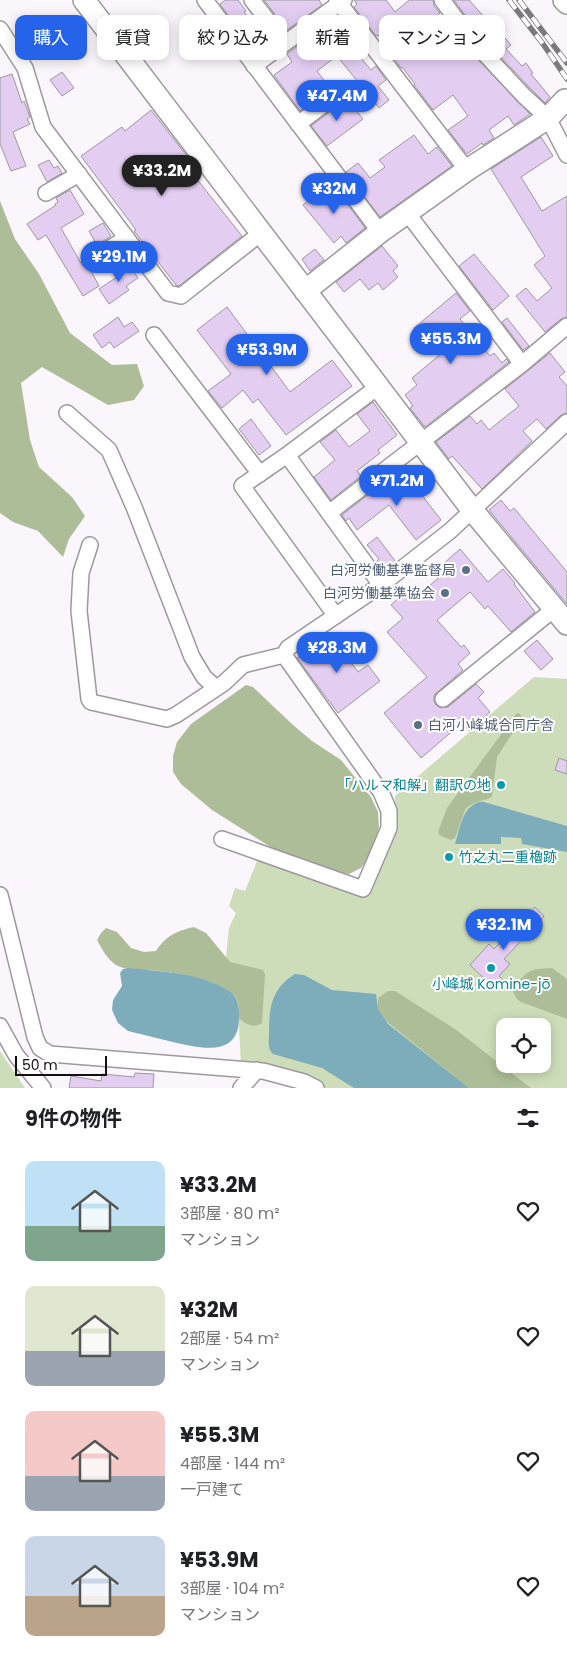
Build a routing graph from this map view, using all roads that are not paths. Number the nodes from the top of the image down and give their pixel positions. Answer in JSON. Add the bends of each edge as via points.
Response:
{"nodes":[{"id":1,"x":84,"y":0,"type":"edge"},
{"id":2,"x":205,"y":0,"type":"edge"},
{"id":3,"x":252,"y":0,"type":"edge"},
{"id":4,"x":442,"y":0,"type":"edge"},
{"id":5,"x":564,"y":0,"type":"edge"},
{"id":6,"x":340,"y":1,"type":"edge"},
{"id":7,"x":567,"y":3,"type":"edge"},
{"id":8,"x":264,"y":15,"type":"edge"},
{"id":9,"x":0,"y":29,"type":"edge"},
{"id":10,"x":287,"y":41,"type":"edge"},
{"id":11,"x":262,"y":60,"type":"edge"},
{"id":12,"x":254,"y":66,"type":"junction"},
{"id":13,"x":343,"y":90,"type":"dead end"},
{"id":14,"x":565,"y":100,"type":"dead end"},
{"id":15,"x":548,"y":118,"type":"junction"},
{"id":16,"x":298,"y":124,"type":"junction"},
{"id":17,"x":567,"y":155,"type":"edge"},
{"id":18,"x":467,"y":170,"type":"junction"},
{"id":19,"x":79,"y":174,"type":"junction"},
{"id":20,"x":46,"y":193,"type":"dead end"},
{"id":21,"x":408,"y":214,"type":"junction"},
{"id":22,"x":380,"y":232,"type":"junction"},
{"id":23,"x":261,"y":233,"type":"junction"},
{"id":24,"x":127,"y":238,"type":"junction"},
{"id":25,"x":90,"y":260,"type":"dead end"},
{"id":26,"x":305,"y":291,"type":"junction"},
{"id":27,"x":567,"y":326,"type":"edge"},
{"id":28,"x":154,"y":335,"type":"dead end"},
{"id":29,"x":522,"y":364,"type":"junction"},
{"id":30,"x":378,"y":386,"type":"junction"},
{"id":31,"x":68,"y":413,"type":"dead end"},
{"id":32,"x":567,"y":422,"type":"edge"},
{"id":33,"x":421,"y":443,"type":"junction"},
{"id":34,"x":287,"y":455,"type":"junction"},
{"id":35,"x":260,"y":474,"type":"junction"},
{"id":36,"x":473,"y":510,"type":"junction"},
{"id":37,"x":329,"y":513,"type":"junction"},
{"id":38,"x":90,"y":546,"type":"dead end"},
{"id":39,"x":380,"y":585,"type":"junction"},
{"id":40,"x":336,"y":616,"type":"junction"},
{"id":41,"x":560,"y":616,"type":"edge"},
{"id":42,"x":284,"y":655,"type":"junction"},
{"id":43,"x":216,"y":688,"type":"junction"},
{"id":44,"x":443,"y":700,"type":"dead end"},
{"id":45,"x":222,"y":839,"type":"dead end"},
{"id":46,"x":0,"y":895,"type":"edge"},
{"id":47,"x":0,"y":1026,"type":"edge"},
{"id":48,"x":257,"y":1070,"type":"junction"},
{"id":49,"x":43,"y":1088,"type":"edge"},
{"id":50,"x":241,"y":1088,"type":"edge"},
{"id":51,"x":316,"y":1088,"type":"edge"}],
"edges":[{"from":1,"to":23,"type":"street"},
{"from":2,"to":12,"type":"street"},
{"from":3,"to":8,"type":"street"},
{"from":4,"to":15,"type":"street","via":[[471,39]]},
{"from":5,"to":7,"type":"street"},
{"from":6,"to":10,"type":"street"},
{"from":6,"to":18,"type":"street"},
{"from":9,"to":19,"type":"street","via":[[25,68],[43,127]]},
{"from":11,"to":12,"type":"street"},
{"from":12,"to":16,"type":"street"},
{"from":13,"to":16,"type":"street"},
{"from":14,"to":15,"type":"street"},
{"from":15,"to":17,"type":"street"},
{"from":15,"to":18,"type":"street"},
{"from":16,"to":22,"type":"street"},
{"from":18,"to":21,"type":"street"},
{"from":19,"to":20,"type":"street"},
{"from":19,"to":24,"type":"street"},
{"from":21,"to":22,"type":"street"},
{"from":21,"to":29,"type":"street"},
{"from":22,"to":26,"type":"street"},
{"from":23,"to":24,"type":"street","via":[[181,296],[168,293]]},
{"from":23,"to":26,"type":"street"},
{"from":24,"to":25,"type":"street"},
{"from":26,"to":30,"type":"street"},
{"from":27,"to":29,"type":"street"},
{"from":28,"to":35,"type":"street"},
{"from":29,"to":33,"type":"street"},
{"from":30,"to":33,"type":"street"},
{"from":30,"to":34,"type":"street"},
{"from":31,"to":43,"type":"street","via":[[109,450],[192,657],[204,677]]},
{"from":32,"to":36,"type":"street"},
{"from":33,"to":36,"type":"street"},
{"from":33,"to":37,"type":"street"},
{"from":34,"to":35,"type":"street"},
{"from":34,"to":37,"type":"street"},
{"from":35,"to":40,"type":"street","via":[[242,486]]},
{"from":36,"to":39,"type":"street"},
{"from":36,"to":41,"type":"street"},
{"from":37,"to":39,"type":"street"},
{"from":38,"to":43,"type":"street","via":[[81,573],[79,611],[89,700],[167,719]]},
{"from":39,"to":40,"type":"street"},
{"from":40,"to":42,"type":"street","via":[[288,648]]},
{"from":41,"to":44,"type":"street"},
{"from":42,"to":43,"type":"street","via":[[244,665]]},
{"from":42,"to":45,"type":"street","via":[[382,792],[390,811],[389,828],[364,889]]},
{"from":46,"to":48,"type":"street","via":[[40,1048],[50,1054]]},
{"from":47,"to":49,"type":"street","via":[[16,1055]]},
{"from":48,"to":50,"type":"street"},
{"from":48,"to":51,"type":"street"}]}
